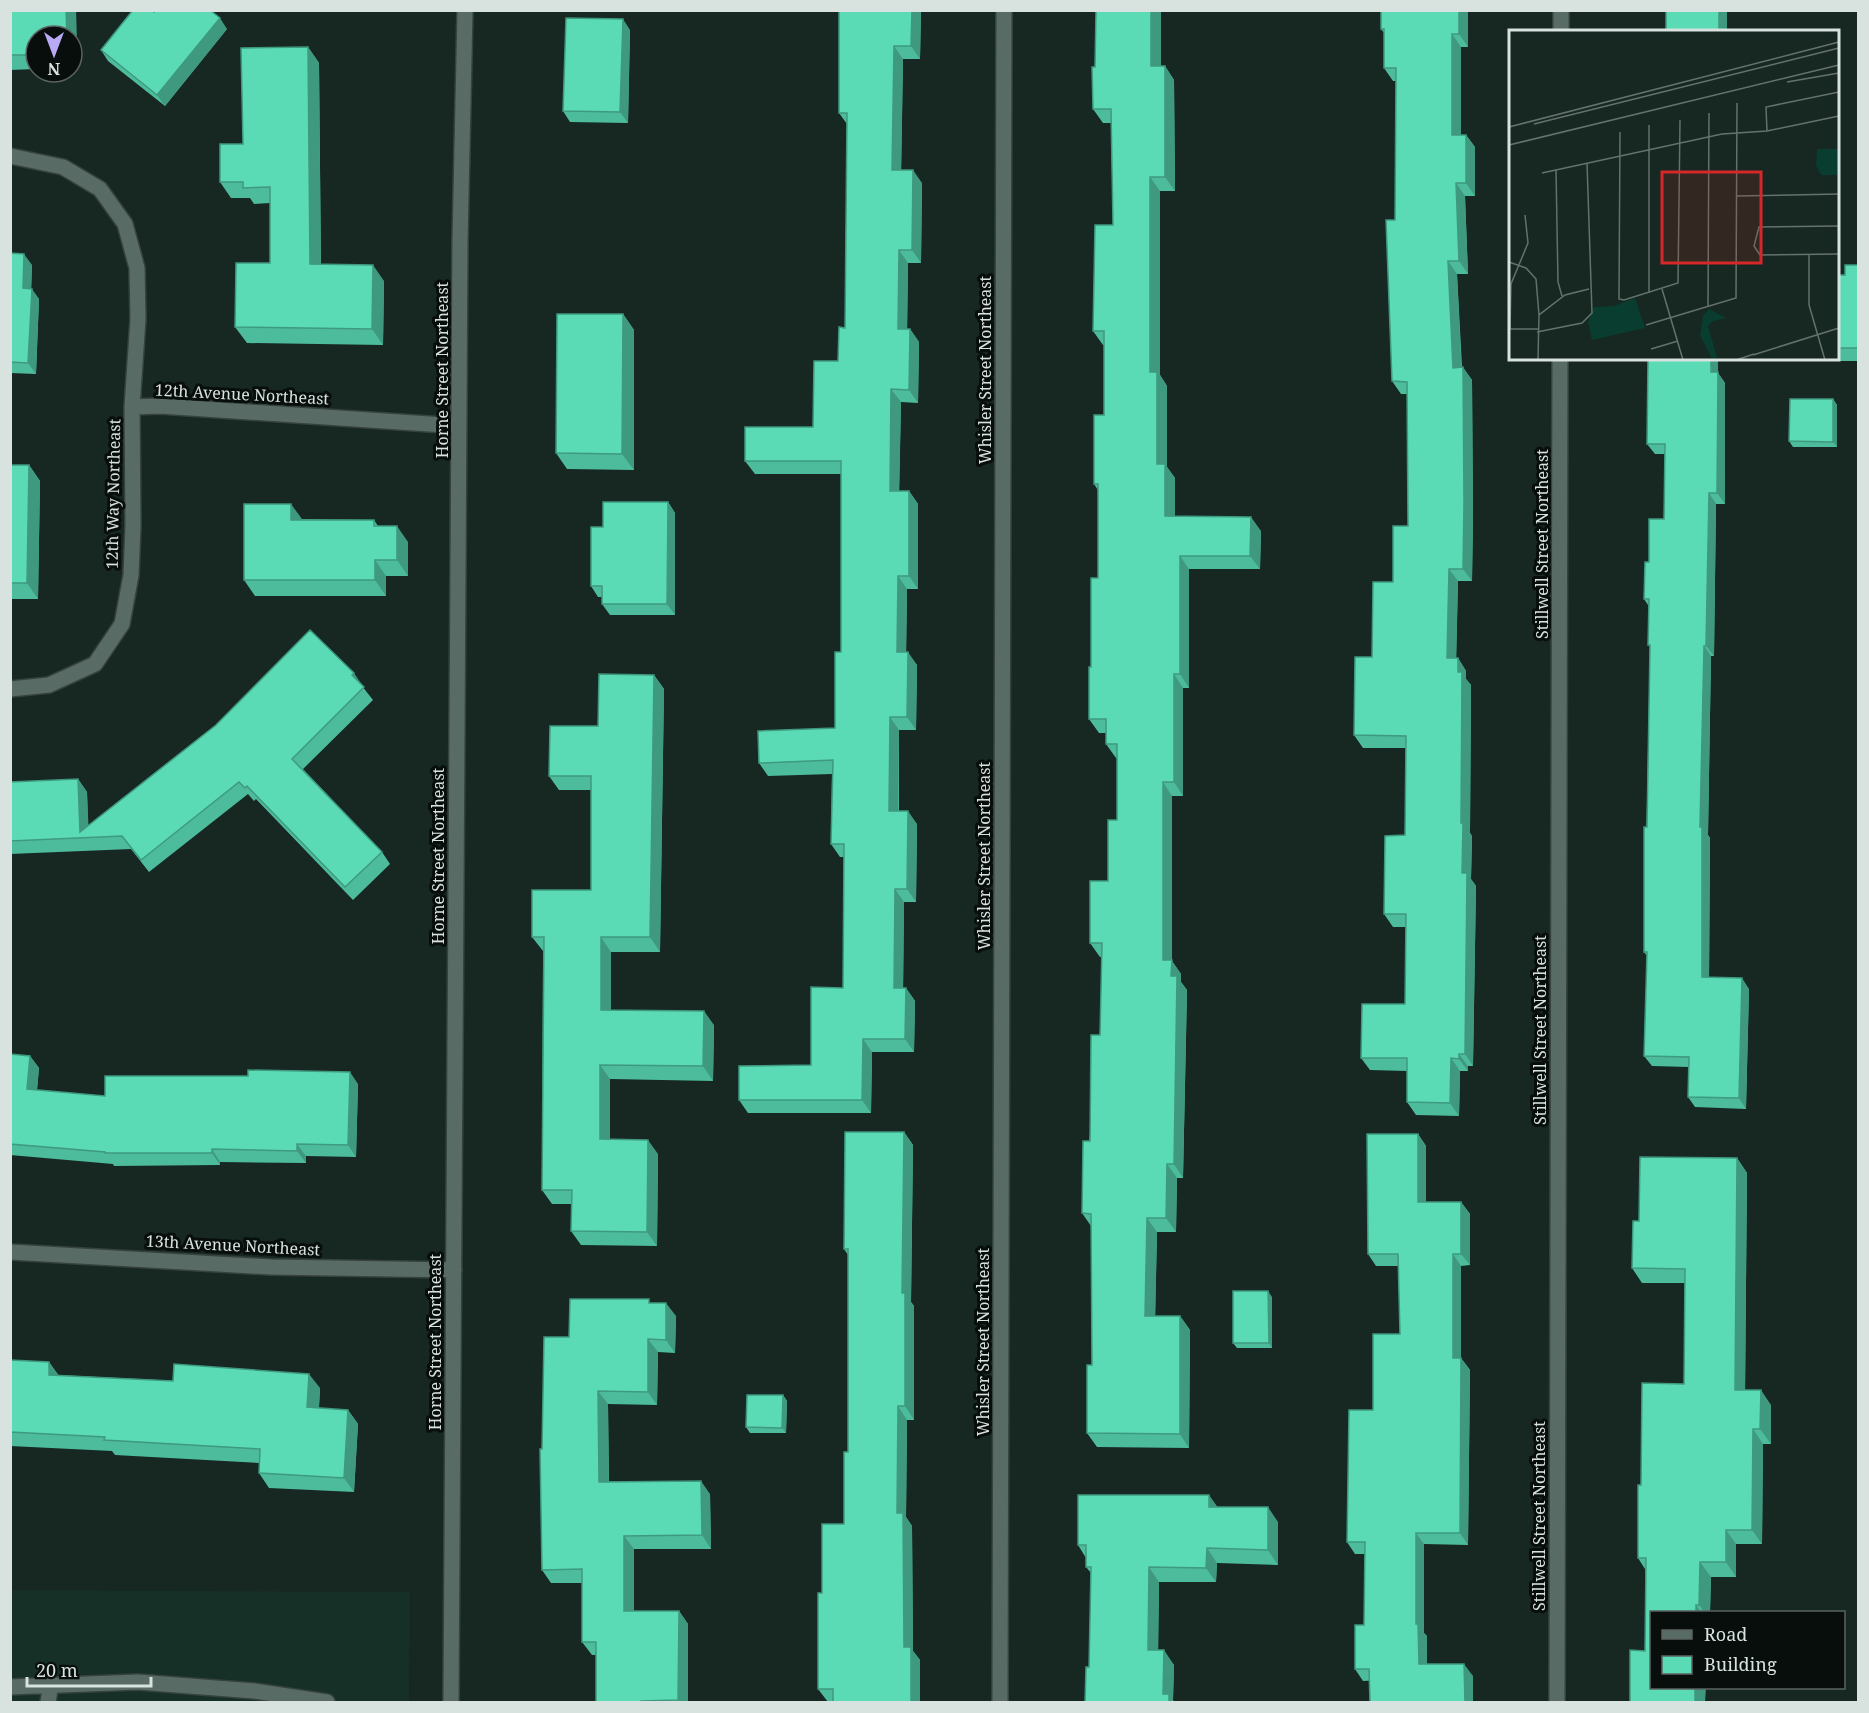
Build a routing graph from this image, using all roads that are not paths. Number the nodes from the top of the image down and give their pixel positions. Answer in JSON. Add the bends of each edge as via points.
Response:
{"nodes":[{"id":1,"x":465,"y":10,"type":"edge"},
{"id":2,"x":1004,"y":10,"type":"edge"},
{"id":3,"x":1561,"y":10,"type":"edge"},
{"id":4,"x":1561,"y":30,"type":"edge"},
{"id":5,"x":10,"y":156,"type":"edge"},
{"id":6,"x":1560,"y":360,"type":"edge"},
{"id":7,"x":132,"y":407,"type":"junction"},
{"id":8,"x":459,"y":426,"type":"junction"},
{"id":9,"x":10,"y":689,"type":"edge"},
{"id":10,"x":10,"y":1252,"type":"edge"},
{"id":11,"x":454,"y":1270,"type":"junction"},
{"id":12,"x":51,"y":1684,"type":"junction"},
{"id":13,"x":10,"y":1687,"type":"edge"},
{"id":14,"x":48,"y":1702,"type":"edge"},
{"id":15,"x":327,"y":1702,"type":"edge"},
{"id":16,"x":451,"y":1702,"type":"edge"},
{"id":17,"x":1000,"y":1702,"type":"edge"},
{"id":18,"x":1557,"y":1702,"type":"edge"}],
"edges":[{"from":1,"to":8,"type":"street","name":"Horne Street Northeast"},
{"from":2,"to":17,"type":"street","name":"Whisler Street Northeast"},
{"from":3,"to":4,"type":"street"},
{"from":5,"to":7,"type":"street","name":"12th Avenue Northeast","via":[[72,172],[100,189],[125,224],[137,268]]},
{"from":6,"to":18,"type":"street","name":"Stillwell Street Northeast"},
{"from":7,"to":8,"type":"street","name":"12th Avenue Northeast"},
{"from":7,"to":9,"type":"street","name":"12th Way Northeast","via":[[133,526],[122,624],[95,664],[49,685]]},
{"from":8,"to":11,"type":"street","name":"Horne Street Northeast"},
{"from":10,"to":11,"type":"street","name":"13th Avenue Northeast","via":[[271,1267]]},
{"from":11,"to":16,"type":"street","name":"Horne Street Northeast"},
{"from":12,"to":13,"type":"street"},
{"from":12,"to":14,"type":"street"},
{"from":12,"to":15,"type":"street","via":[[138,1682],[254,1691]]}]}
